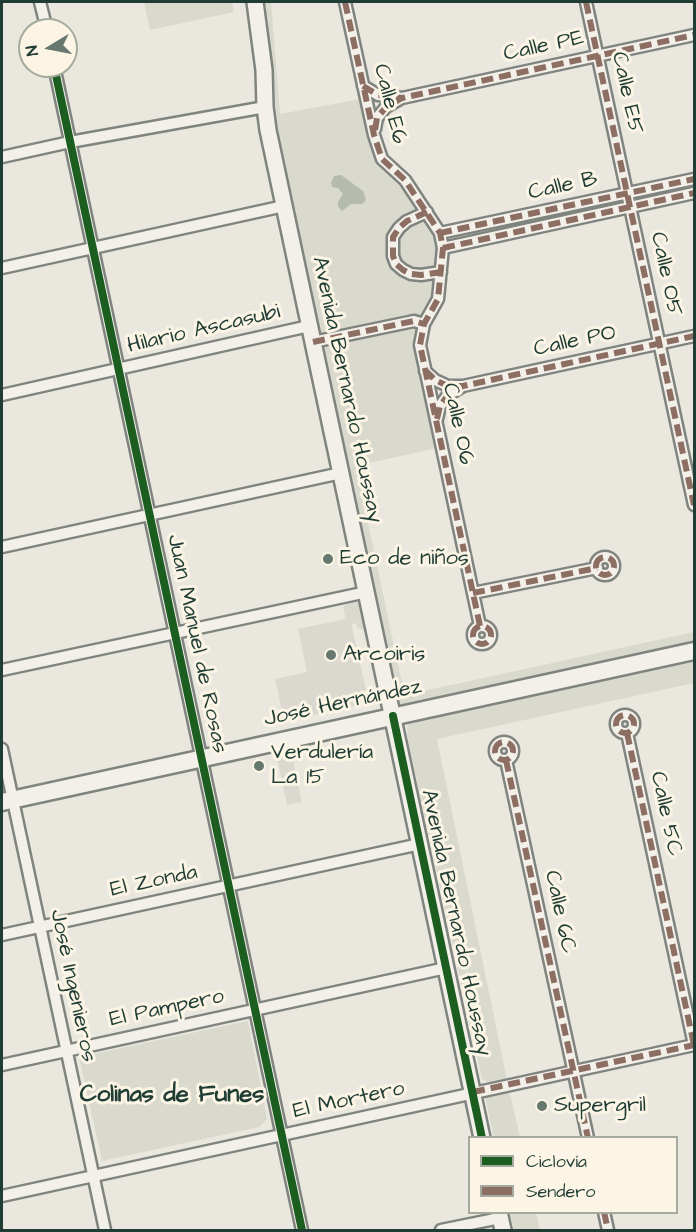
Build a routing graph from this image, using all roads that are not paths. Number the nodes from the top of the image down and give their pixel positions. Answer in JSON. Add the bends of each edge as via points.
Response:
{"nodes":[{"id":1,"x":40,"y":2,"type":"edge"},
{"id":2,"x":255,"y":2,"type":"edge"},
{"id":3,"x":345,"y":2,"type":"edge"},
{"id":4,"x":586,"y":2,"type":"edge"},
{"id":5,"x":43,"y":18,"type":"edge"},
{"id":6,"x":694,"y":34,"type":"edge"},
{"id":7,"x":598,"y":56,"type":"junction"},
{"id":8,"x":57,"y":78,"type":"edge"},
{"id":9,"x":363,"y":86,"type":"junction"},
{"id":10,"x":402,"y":98,"type":"junction"},
{"id":11,"x":265,"y":107,"type":"junction"},
{"id":12,"x":374,"y":135,"type":"junction"},
{"id":13,"x":70,"y":142,"type":"junction"},
{"id":14,"x":2,"y":158,"type":"edge"},
{"id":15,"x":694,"y":178,"type":"edge"},
{"id":16,"x":627,"y":193,"type":"junction"},
{"id":17,"x":694,"y":193,"type":"edge"},
{"id":18,"x":284,"y":206,"type":"junction"},
{"id":19,"x":630,"y":206,"type":"junction"},
{"id":20,"x":427,"y":212,"type":"junction"},
{"id":21,"x":440,"y":233,"type":"junction"},
{"id":22,"x":93,"y":248,"type":"junction"},
{"id":23,"x":443,"y":248,"type":"junction"},
{"id":24,"x":2,"y":268,"type":"edge"},
{"id":25,"x":441,"y":272,"type":"junction"},
{"id":26,"x":424,"y":324,"type":"junction"},
{"id":27,"x":309,"y":326,"type":"junction"},
{"id":28,"x":694,"y":336,"type":"edge"},
{"id":29,"x":313,"y":342,"type":"junction"},
{"id":30,"x":660,"y":344,"type":"junction"},
{"id":31,"x":119,"y":369,"type":"junction"},
{"id":32,"x":425,"y":370,"type":"junction"},
{"id":33,"x":463,"y":386,"type":"junction"},
{"id":34,"x":2,"y":395,"type":"edge"},
{"id":35,"x":436,"y":422,"type":"junction"},
{"id":36,"x":341,"y":473,"type":"junction"},
{"id":37,"x":694,"y":505,"type":"edge"},
{"id":38,"x":150,"y":515,"type":"junction"},
{"id":39,"x":2,"y":547,"type":"edge"},
{"id":40,"x":597,"y":568,"type":"dead end"},
{"id":41,"x":367,"y":592,"type":"junction"},
{"id":42,"x":473,"y":593,"type":"junction"},
{"id":43,"x":480,"y":626,"type":"dead end"},
{"id":44,"x":175,"y":633,"type":"junction"},
{"id":45,"x":694,"y":651,"type":"edge"},
{"id":46,"x":2,"y":670,"type":"edge"},
{"id":47,"x":393,"y":716,"type":"junction"},
{"id":48,"x":627,"y":733,"type":"dead end"},
{"id":49,"x":2,"y":749,"type":"edge"},
{"id":50,"x":202,"y":758,"type":"junction"},
{"id":51,"x":506,"y":760,"type":"dead end"},
{"id":52,"x":7,"y":800,"type":"edge"},
{"id":53,"x":420,"y":844,"type":"junction"},
{"id":54,"x":229,"y":885,"type":"junction"},
{"id":55,"x":40,"y":927,"type":"junction"},
{"id":56,"x":2,"y":935,"type":"edge"},
{"id":57,"x":446,"y":968,"type":"junction"},
{"id":58,"x":256,"y":1009,"type":"junction"},
{"id":59,"x":694,"y":1045,"type":"edge"},
{"id":60,"x":66,"y":1050,"type":"junction"},
{"id":61,"x":2,"y":1065,"type":"edge"},
{"id":62,"x":573,"y":1072,"type":"junction"},
{"id":63,"x":472,"y":1092,"type":"junction"},
{"id":64,"x":282,"y":1134,"type":"junction"},
{"id":65,"x":482,"y":1136,"type":"edge"},
{"id":66,"x":588,"y":1136,"type":"edge"},
{"id":67,"x":93,"y":1175,"type":"junction"},
{"id":68,"x":2,"y":1196,"type":"edge"},
{"id":69,"x":604,"y":1214,"type":"edge"},
{"id":70,"x":501,"y":1220,"type":"edge"},
{"id":71,"x":105,"y":1230,"type":"edge"},
{"id":72,"x":302,"y":1230,"type":"edge"},
{"id":73,"x":441,"y":1230,"type":"edge"},
{"id":74,"x":608,"y":1230,"type":"edge"}],
"edges":[{"from":1,"to":5,"type":"street"},
{"from":2,"to":11,"type":"main road","name":"Avenida Bernardo Houssay"},
{"from":3,"to":9,"type":"street","name":"Calle E6"},
{"from":4,"to":7,"type":"street","name":"Calle E5"},
{"from":6,"to":7,"type":"street","name":"Calle PE"},
{"from":7,"to":10,"type":"street","name":"Calle PE"},
{"from":7,"to":16,"type":"street","name":"Calle E5"},
{"from":8,"to":13,"type":"street","name":"Juan Manuel de Rosas"},
{"from":9,"to":10,"type":"street","name":"Calle PE","via":[[378,95]]},
{"from":9,"to":12,"type":"street","name":"Calle E6"},
{"from":10,"to":12,"type":"street","name":"Calle PE","via":[[386,107],[378,118]]},
{"from":11,"to":13,"type":"street"},
{"from":11,"to":18,"type":"main road","name":"Avenida Bernardo Houssay"},
{"from":12,"to":20,"type":"street","name":"Calle E6","via":[[382,159],[405,180]]},
{"from":13,"to":14,"type":"street"},
{"from":13,"to":22,"type":"street","name":"Juan Manuel de Rosas"},
{"from":15,"to":16,"type":"street","name":"Calle B"},
{"from":16,"to":19,"type":"street","name":"Calle O5"},
{"from":16,"to":21,"type":"street","name":"Calle B"},
{"from":17,"to":19,"type":"street","name":"Calle B"},
{"from":18,"to":22,"type":"street"},
{"from":18,"to":27,"type":"main road","name":"Avenida Bernardo Houssay"},
{"from":19,"to":23,"type":"street","name":"Calle B"},
{"from":19,"to":30,"type":"street","name":"Calle O5"},
{"from":20,"to":21,"type":"street","name":"Calle E6"},
{"from":20,"to":25,"type":"street","via":[[399,228],[393,237],[393,256],[396,264],[411,274]]},
{"from":21,"to":23,"type":"street","name":"Calle O6"},
{"from":22,"to":24,"type":"street"},
{"from":22,"to":31,"type":"street","name":"Juan Manuel de Rosas"},
{"from":23,"to":25,"type":"street","name":"Calle O6"},
{"from":25,"to":26,"type":"street","name":"Calle O6","via":[[438,299]]},
{"from":26,"to":29,"type":"street","via":[[414,321]]},
{"from":26,"to":32,"type":"street","name":"Calle O6","via":[[420,345]]},
{"from":27,"to":29,"type":"main road","name":"Avenida Bernardo Houssay"},
{"from":27,"to":31,"type":"street","name":"Hilario Ascasubi"},
{"from":28,"to":30,"type":"street","name":"Calle PO"},
{"from":29,"to":36,"type":"main road","name":"Avenida Bernardo Houssay"},
{"from":30,"to":33,"type":"street","name":"Calle PO"},
{"from":30,"to":37,"type":"street","name":"Calle O5"},
{"from":31,"to":34,"type":"street","name":"Hilario Ascasubi"},
{"from":31,"to":38,"type":"street","name":"Juan Manuel de Rosas"},
{"from":32,"to":33,"type":"street","name":"Calle PO","via":[[448,386]]},
{"from":32,"to":35,"type":"street","name":"Calle O6"},
{"from":33,"to":35,"type":"street","name":"Calle PO","via":[[448,395]]},
{"from":35,"to":42,"type":"street","name":"Calle O6"},
{"from":36,"to":38,"type":"street"},
{"from":36,"to":41,"type":"main road","name":"Avenida Bernardo Houssay"},
{"from":38,"to":39,"type":"street"},
{"from":38,"to":44,"type":"street","name":"Juan Manuel de Rosas"},
{"from":40,"to":42,"type":"street"},
{"from":41,"to":44,"type":"street"},
{"from":41,"to":47,"type":"main road","name":"Avenida Bernardo Houssay"},
{"from":42,"to":43,"type":"street","name":"Calle O6"},
{"from":44,"to":46,"type":"street"},
{"from":44,"to":50,"type":"street","name":"Juan Manuel de Rosas"},
{"from":45,"to":47,"type":"main road","name":"José Hernández"},
{"from":47,"to":50,"type":"main road","name":"José Hernández"},
{"from":47,"to":53,"type":"main road","name":"Avenida Bernardo Houssay"},
{"from":48,"to":59,"type":"street","name":"Calle 5C"},
{"from":49,"to":52,"type":"street","name":"José Ingenieros"},
{"from":50,"to":52,"type":"main road","name":"José Hernández"},
{"from":50,"to":54,"type":"street","name":"Juan Manuel de Rosas"},
{"from":51,"to":62,"type":"street","name":"Calle 6C"},
{"from":52,"to":55,"type":"street","name":"José Ingenieros"},
{"from":53,"to":54,"type":"street","name":"El Zonda"},
{"from":53,"to":57,"type":"main road","name":"Avenida Bernardo Houssay"},
{"from":54,"to":55,"type":"street","name":"El Zonda"},
{"from":54,"to":58,"type":"street","name":"Juan Manuel de Rosas"},
{"from":55,"to":56,"type":"street","name":"El Zonda"},
{"from":55,"to":60,"type":"street","name":"José Ingenieros"},
{"from":57,"to":58,"type":"street","name":"El Pampero"},
{"from":57,"to":63,"type":"main road","name":"Avenida Bernardo Houssay"},
{"from":58,"to":60,"type":"street","name":"El Pampero"},
{"from":58,"to":64,"type":"street","name":"Juan Manuel de Rosas"},
{"from":59,"to":62,"type":"street","name":"El Mortero"},
{"from":60,"to":61,"type":"street","name":"El Pampero"},
{"from":60,"to":67,"type":"street","name":"José Ingenieros"},
{"from":62,"to":63,"type":"street","name":"El Mortero"},
{"from":62,"to":66,"type":"street","name":"Calle 6C"},
{"from":63,"to":64,"type":"street","name":"El Mortero"},
{"from":63,"to":65,"type":"main road","name":"Avenida Bernardo Houssay"},
{"from":64,"to":67,"type":"street","name":"El Mortero"},
{"from":64,"to":72,"type":"street","name":"Juan Manuel de Rosas"},
{"from":67,"to":68,"type":"street","name":"El Mortero"},
{"from":67,"to":71,"type":"street","name":"José Ingenieros"},
{"from":69,"to":74,"type":"street"},
{"from":70,"to":73,"type":"street"}]}
